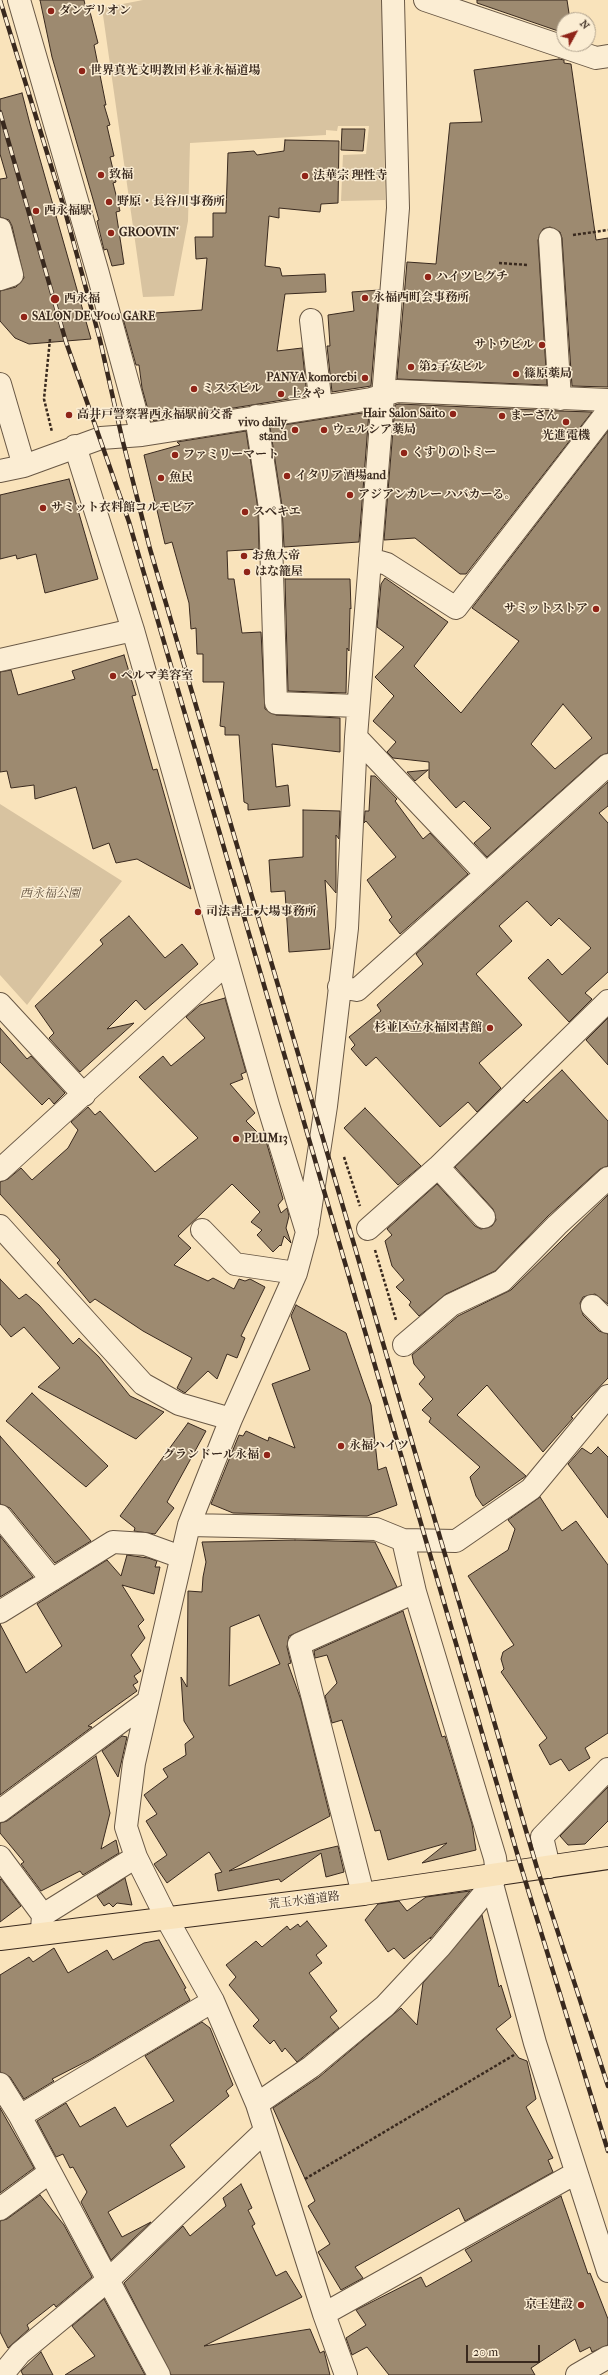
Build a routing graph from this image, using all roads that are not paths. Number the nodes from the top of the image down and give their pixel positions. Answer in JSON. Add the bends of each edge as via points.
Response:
{"nodes":[{"id":1,"x":19,"y":0,"type":"edge"},
{"id":2,"x":393,"y":0,"type":"edge"},
{"id":3,"x":425,"y":0,"type":"edge"},
{"id":4,"x":608,"y":56,"type":"edge"},
{"id":5,"x":0,"y":229,"type":"edge"},
{"id":6,"x":550,"y":239,"type":"road end"},
{"id":7,"x":0,"y":279,"type":"edge"},
{"id":8,"x":311,"y":320,"type":"dead end"},
{"id":9,"x":0,"y":384,"type":"edge"},
{"id":10,"x":383,"y":395,"type":"junction"},
{"id":11,"x":560,"y":399,"type":"junction"},
{"id":12,"x":608,"y":400,"type":"edge"},
{"id":13,"x":321,"y":406,"type":"junction"},
{"id":14,"x":608,"y":411,"type":"edge"},
{"id":15,"x":256,"y":416,"type":"junction"},
{"id":16,"x":142,"y":435,"type":"junction"},
{"id":17,"x":66,"y":450,"type":"junction"},
{"id":18,"x":24,"y":466,"type":"junction"},
{"id":19,"x":0,"y":471,"type":"edge"},
{"id":20,"x":370,"y":559,"type":"junction"},
{"id":21,"x":133,"y":630,"type":"junction"},
{"id":22,"x":0,"y":660,"type":"edge"},
{"id":23,"x":358,"y":706,"type":"junction"},
{"id":24,"x":356,"y":737,"type":"junction"},
{"id":25,"x":608,"y":765,"type":"edge"},
{"id":26,"x":485,"y":873,"type":"junction"},
{"id":27,"x":227,"y":963,"type":"junction"},
{"id":28,"x":339,"y":987,"type":"junction"},
{"id":29,"x":608,"y":1001,"type":"edge"},
{"id":30,"x":0,"y":1004,"type":"edge"},
{"id":31,"x":84,"y":1095,"type":"junction"},
{"id":32,"x":438,"y":1167,"type":"junction"},
{"id":33,"x":0,"y":1170,"type":"edge"},
{"id":34,"x":608,"y":1178,"type":"edge"},
{"id":35,"x":484,"y":1218,"type":"dead end"},
{"id":36,"x":0,"y":1226,"type":"edge"},
{"id":37,"x":368,"y":1229,"type":"dead end"},
{"id":38,"x":202,"y":1230,"type":"dead end"},
{"id":39,"x":307,"y":1232,"type":"junction"},
{"id":40,"x":296,"y":1273,"type":"junction"},
{"id":41,"x":592,"y":1306,"type":"dead end"},
{"id":42,"x":608,"y":1322,"type":"edge"},
{"id":43,"x":404,"y":1345,"type":"dead end"},
{"id":44,"x":605,"y":1407,"type":"edge"},
{"id":45,"x":231,"y":1419,"type":"junction"},
{"id":46,"x":0,"y":1516,"type":"edge"},
{"id":47,"x":189,"y":1524,"type":"junction"},
{"id":48,"x":404,"y":1540,"type":"junction"},
{"id":49,"x":181,"y":1557,"type":"junction"},
{"id":50,"x":52,"y":1580,"type":"junction"},
{"id":51,"x":415,"y":1592,"type":"junction"},
{"id":52,"x":0,"y":1612,"type":"edge"},
{"id":53,"x":146,"y":1702,"type":"junction"},
{"id":54,"x":608,"y":1769,"type":"edge"},
{"id":55,"x":0,"y":1811,"type":"edge"},
{"id":56,"x":0,"y":1857,"type":"edge"},
{"id":57,"x":136,"y":1857,"type":"junction"},
{"id":58,"x":608,"y":1858,"type":"edge"},
{"id":59,"x":549,"y":1867,"type":"junction"},
{"id":60,"x":494,"y":1879,"type":"junction"},
{"id":61,"x":363,"y":1894,"type":"junction"},
{"id":62,"x":167,"y":1919,"type":"junction"},
{"id":63,"x":42,"y":1925,"type":"junction"},
{"id":64,"x":0,"y":1938,"type":"edge"},
{"id":65,"x":213,"y":2001,"type":"junction"},
{"id":66,"x":0,"y":2084,"type":"edge"},
{"id":67,"x":257,"y":2104,"type":"junction"},
{"id":68,"x":20,"y":2116,"type":"junction"},
{"id":69,"x":265,"y":2131,"type":"junction"},
{"id":70,"x":50,"y":2172,"type":"junction"},
{"id":71,"x":576,"y":2173,"type":"junction"},
{"id":72,"x":0,"y":2209,"type":"edge"},
{"id":73,"x":608,"y":2271,"type":"edge"},
{"id":74,"x":107,"y":2281,"type":"junction"},
{"id":75,"x":324,"y":2314,"type":"junction"},
{"id":76,"x":608,"y":2357,"type":"edge"},
{"id":77,"x":2,"y":2375,"type":"edge"},
{"id":78,"x":159,"y":2375,"type":"edge"},
{"id":79,"x":346,"y":2375,"type":"edge"},
{"id":80,"x":577,"y":2375,"type":"edge"}],
"edges":[{"from":1,"to":16,"type":"street"},
{"from":2,"to":10,"type":"street","via":[[398,208]]},
{"from":3,"to":4,"type":"street","via":[[596,58]]},
{"from":5,"to":7,"type":"street","via":[[12,275]]},
{"from":6,"to":11,"type":"street"},
{"from":8,"to":13,"type":"street"},
{"from":9,"to":18,"type":"street"},
{"from":10,"to":11,"type":"street","via":[[397,391]]},
{"from":10,"to":13,"type":"street"},
{"from":10,"to":20,"type":"street"},
{"from":11,"to":12,"type":"street"},
{"from":13,"to":15,"type":"street"},
{"from":14,"to":20,"type":"street","via":[[456,608],[388,564]]},
{"from":15,"to":16,"type":"street"},
{"from":15,"to":23,"type":"street","via":[[270,508],[276,703]]},
{"from":16,"to":17,"type":"street","via":[[101,438]]},
{"from":17,"to":18,"type":"street"},
{"from":17,"to":21,"type":"street"},
{"from":18,"to":19,"type":"street"},
{"from":20,"to":23,"type":"street"},
{"from":21,"to":22,"type":"street"},
{"from":21,"to":27,"type":"street"},
{"from":23,"to":24,"type":"street"},
{"from":24,"to":26,"type":"street"},
{"from":24,"to":28,"type":"street","via":[[347,928]]},
{"from":25,"to":26,"type":"street"},
{"from":26,"to":28,"type":"street","via":[[357,990]]},
{"from":27,"to":31,"type":"street"},
{"from":27,"to":39,"type":"street"},
{"from":28,"to":39,"type":"street","via":[[326,1106]]},
{"from":29,"to":32,"type":"street"},
{"from":30,"to":31,"type":"street"},
{"from":31,"to":33,"type":"street"},
{"from":32,"to":35,"type":"street"},
{"from":32,"to":37,"type":"street"},
{"from":34,"to":43,"type":"street","via":[[557,1224],[502,1281],[451,1305]]},
{"from":36,"to":45,"type":"street","via":[[143,1384],[179,1404]]},
{"from":38,"to":40,"type":"street","via":[[235,1264]]},
{"from":39,"to":40,"type":"street"},
{"from":40,"to":45,"type":"street"},
{"from":41,"to":42,"type":"street"},
{"from":44,"to":48,"type":"street","via":[[531,1489],[501,1512],[456,1541]]},
{"from":45,"to":47,"type":"street"},
{"from":46,"to":50,"type":"street"},
{"from":47,"to":48,"type":"street","via":[[376,1529]]},
{"from":47,"to":49,"type":"street"},
{"from":48,"to":51,"type":"street"},
{"from":49,"to":50,"type":"street","via":[[145,1544],[114,1542]]},
{"from":49,"to":53,"type":"street"},
{"from":50,"to":52,"type":"street"},
{"from":51,"to":60,"type":"street","via":[[495,1858]]},
{"from":51,"to":61,"type":"street","via":[[299,1644]]},
{"from":53,"to":55,"type":"street"},
{"from":53,"to":57,"type":"street","via":[[134,1763],[126,1827]]},
{"from":54,"to":59,"type":"street","via":[[542,1837]]},
{"from":56,"to":63,"type":"street"},
{"from":57,"to":62,"type":"street"},
{"from":57,"to":63,"type":"street"},
{"from":58,"to":59,"type":"main road","name":"荒玉水道道路"},
{"from":59,"to":60,"type":"main road","name":"荒玉水道道路"},
{"from":60,"to":61,"type":"main road","name":"荒玉水道道路"},
{"from":60,"to":67,"type":"street","via":[[440,1947],[385,2006],[311,2067]]},
{"from":60,"to":71,"type":"street","via":[[535,2043]]},
{"from":61,"to":62,"type":"main road","name":"荒玉水道道路"},
{"from":62,"to":63,"type":"main road","name":"荒玉水道道路"},
{"from":62,"to":65,"type":"street"},
{"from":63,"to":64,"type":"main road","name":"荒玉水道道路"},
{"from":65,"to":67,"type":"street"},
{"from":65,"to":68,"type":"street"},
{"from":66,"to":68,"type":"street"},
{"from":67,"to":69,"type":"street"},
{"from":68,"to":70,"type":"street"},
{"from":69,"to":74,"type":"street"},
{"from":69,"to":75,"type":"street"},
{"from":70,"to":72,"type":"street"},
{"from":70,"to":74,"type":"street"},
{"from":71,"to":73,"type":"street"},
{"from":71,"to":75,"type":"street"},
{"from":74,"to":77,"type":"street","via":[[20,2352]]},
{"from":74,"to":78,"type":"street"},
{"from":75,"to":79,"type":"street"},
{"from":76,"to":80,"type":"street"}]}
